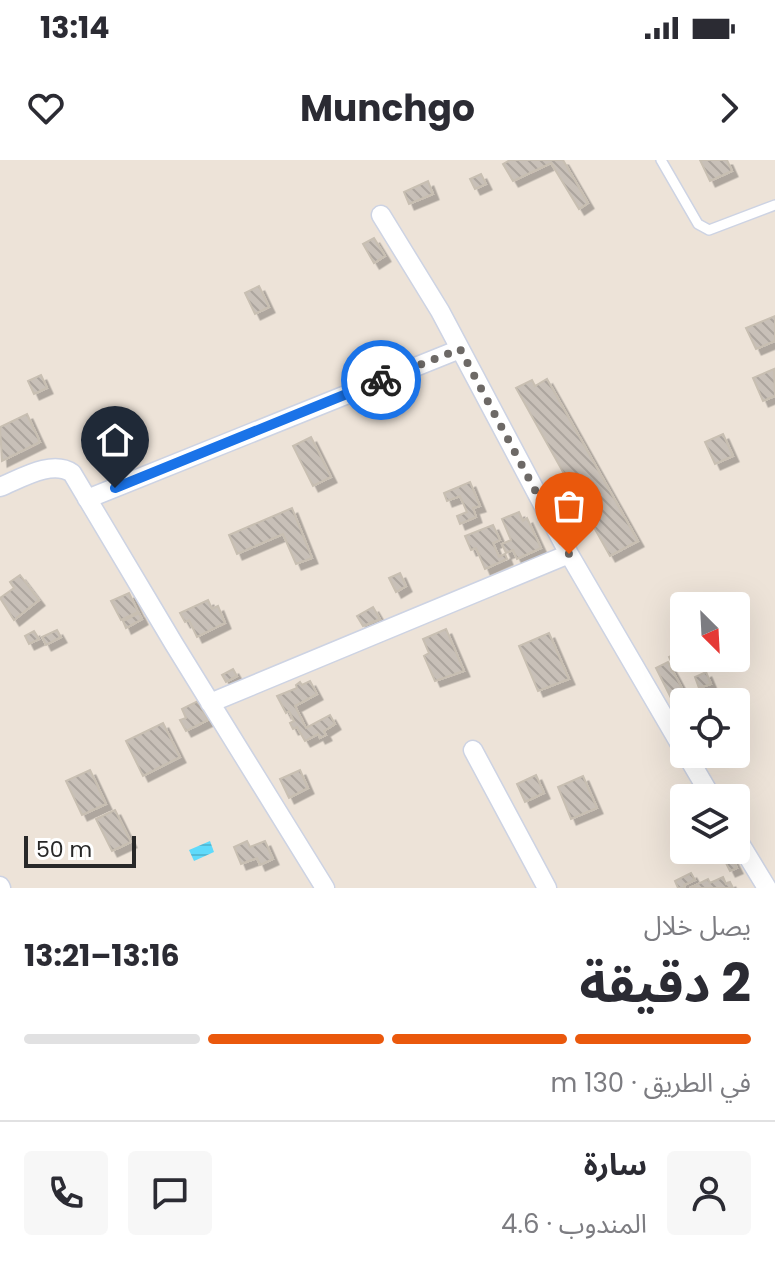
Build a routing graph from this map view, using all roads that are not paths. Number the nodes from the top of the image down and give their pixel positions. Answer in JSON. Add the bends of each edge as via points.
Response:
{"nodes":[{"id":1,"x":661,"y":160,"type":"edge"},
{"id":2,"x":775,"y":205,"type":"edge"},
{"id":3,"x":381,"y":215,"type":"dead end"},
{"id":4,"x":460,"y":349,"type":"junction"},
{"id":5,"x":0,"y":487,"type":"edge"},
{"id":6,"x":87,"y":499,"type":"junction"},
{"id":7,"x":569,"y":554,"type":"junction"},
{"id":8,"x":210,"y":703,"type":"junction"},
{"id":9,"x":670,"y":726,"type":"edge"},
{"id":10,"x":473,"y":750,"type":"dead end"},
{"id":11,"x":750,"y":860,"type":"edge"},
{"id":12,"x":325,"y":888,"type":"edge"},
{"id":13,"x":547,"y":888,"type":"edge"},
{"id":14,"x":767,"y":888,"type":"edge"}],
"edges":[{"from":1,"to":2,"type":"lane","via":[[698,224],[709,230]]},
{"from":3,"to":4,"type":"street"},
{"from":4,"to":6,"type":"street"},
{"from":4,"to":7,"type":"street"},
{"from":5,"to":6,"type":"street","via":[[56,467],[72,473]]},
{"from":6,"to":8,"type":"street"},
{"from":7,"to":8,"type":"street"},
{"from":7,"to":9,"type":"street"},
{"from":8,"to":12,"type":"street"},
{"from":10,"to":13,"type":"street"},
{"from":11,"to":14,"type":"street"}]}
